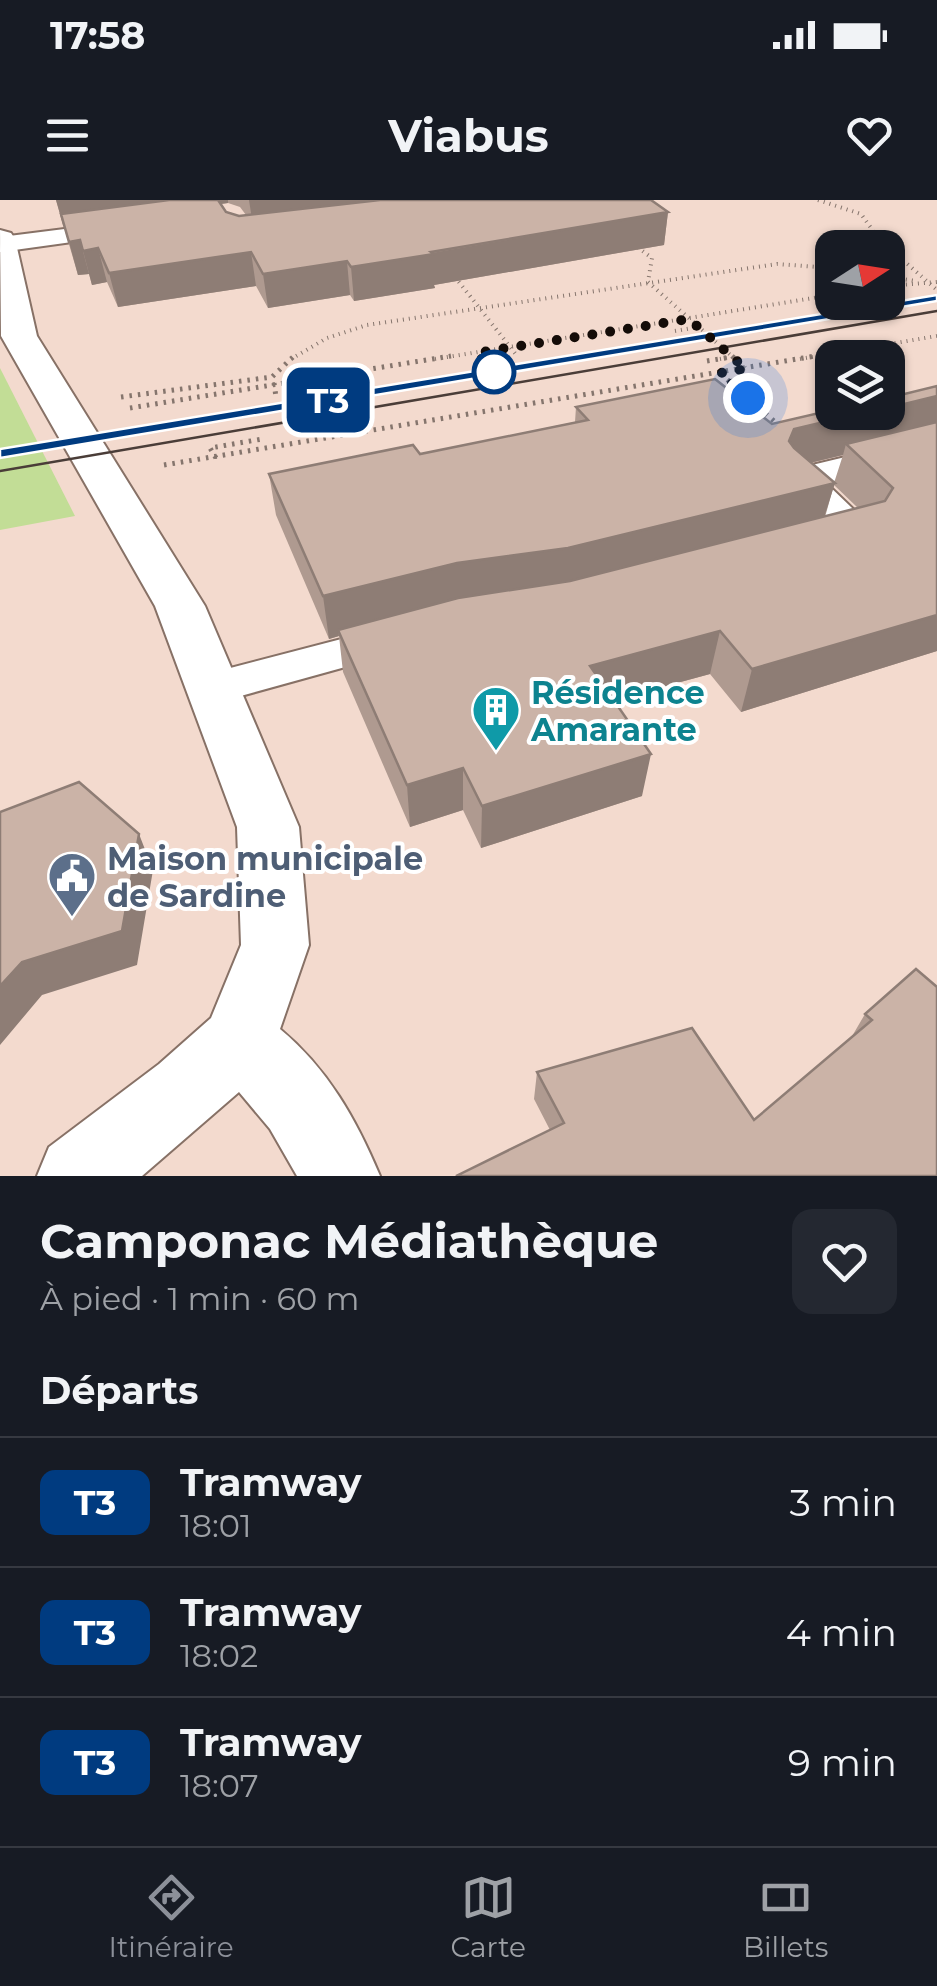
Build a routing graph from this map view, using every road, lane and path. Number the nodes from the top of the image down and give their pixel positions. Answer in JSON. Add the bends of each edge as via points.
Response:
{"nodes":[{"id":1,"x":818,"y":200,"type":"edge"},
{"id":2,"x":153,"y":224,"type":"edge"},
{"id":3,"x":622,"y":235,"type":"edge"},
{"id":4,"x":1,"y":242,"type":"edge"},
{"id":5,"x":446,"y":264,"type":"edge"},
{"id":6,"x":815,"y":267,"type":"edge"},
{"id":7,"x":905,"y":280,"type":"edge"},
{"id":8,"x":648,"y":282,"type":"junction"},
{"id":9,"x":937,"y":282,"type":"edge"},
{"id":10,"x":928,"y":283,"type":"junction"},
{"id":11,"x":905,"y":285,"type":"edge"},
{"id":12,"x":937,"y":290,"type":"edge"},
{"id":13,"x":815,"y":298,"type":"edge"},
{"id":14,"x":478,"y":308,"type":"junction"},
{"id":15,"x":689,"y":319,"type":"junction"},
{"id":16,"x":698,"y":327,"type":"junction"},
{"id":17,"x":675,"y":331,"type":"dead end"},
{"id":18,"x":937,"y":336,"type":"edge"},
{"id":19,"x":509,"y":347,"type":"junction"},
{"id":20,"x":732,"y":356,"type":"junction"},
{"id":21,"x":518,"y":357,"type":"dead end"},
{"id":22,"x":707,"y":362,"type":"dead end"},
{"id":23,"x":746,"y":369,"type":"junction"},
{"id":24,"x":720,"y":373,"type":"junction"},
{"id":25,"x":272,"y":376,"type":"junction"},
{"id":26,"x":274,"y":384,"type":"junction"},
{"id":27,"x":276,"y":397,"type":"dead end"},
{"id":28,"x":114,"y":398,"type":"dead end"},
{"id":29,"x":119,"y":410,"type":"dead end"},
{"id":30,"x":262,"y":439,"type":"dead end"},
{"id":31,"x":937,"y":445,"type":"edge"},
{"id":32,"x":216,"y":458,"type":"junction"},
{"id":33,"x":162,"y":466,"type":"dead end"},
{"id":34,"x":832,"y":472,"type":"junction"},
{"id":35,"x":784,"y":550,"type":"edge"},
{"id":36,"x":440,"y":627,"type":"edge"},
{"id":37,"x":212,"y":688,"type":"junction"},
{"id":38,"x":238,"y":1042,"type":"junction"},
{"id":39,"x":78,"y":1176,"type":"edge"},
{"id":40,"x":339,"y":1176,"type":"edge"}],
"edges":[{"from":1,"to":10,"type":"path","via":[[861,214]]},
{"from":2,"to":4,"type":"street"},
{"from":3,"to":8,"type":"path","via":[[652,258]]},
{"from":4,"to":37,"type":"street","via":[[19,336],[180,606]]},
{"from":5,"to":14,"type":"path"},
{"from":6,"to":8,"type":"path","via":[[778,264]]},
{"from":7,"to":10,"type":"path"},
{"from":8,"to":14,"type":"path"},
{"from":8,"to":15,"type":"path"},
{"from":9,"to":10,"type":"path"},
{"from":10,"to":11,"type":"path"},
{"from":10,"to":12,"type":"path"},
{"from":13,"to":15,"type":"path"},
{"from":14,"to":19,"type":"path"},
{"from":14,"to":25,"type":"path","via":[[366,325],[316,340]]},
{"from":15,"to":16,"type":"path"},
{"from":15,"to":19,"type":"path"},
{"from":16,"to":17,"type":"path"},
{"from":16,"to":20,"type":"path"},
{"from":18,"to":23,"type":"path"},
{"from":19,"to":21,"type":"path"},
{"from":19,"to":26,"type":"path"},
{"from":20,"to":22,"type":"path"},
{"from":20,"to":23,"type":"path"},
{"from":23,"to":24,"type":"path"},
{"from":24,"to":32,"type":"path"},
{"from":24,"to":34,"type":"path"},
{"from":25,"to":26,"type":"path"},
{"from":25,"to":28,"type":"path"},
{"from":26,"to":27,"type":"path"},
{"from":26,"to":29,"type":"path"},
{"from":30,"to":32,"type":"path","via":[[210,448]]},
{"from":31,"to":34,"type":"street"},
{"from":32,"to":33,"type":"path"},
{"from":34,"to":35,"type":"street","via":[[800,479],[857,531]]},
{"from":36,"to":37,"type":"street"},
{"from":37,"to":38,"type":"street","via":[[268,828],[276,945]]},
{"from":38,"to":39,"type":"street"},
{"from":38,"to":40,"type":"street","via":[[278,1074],[318,1129]]}]}
